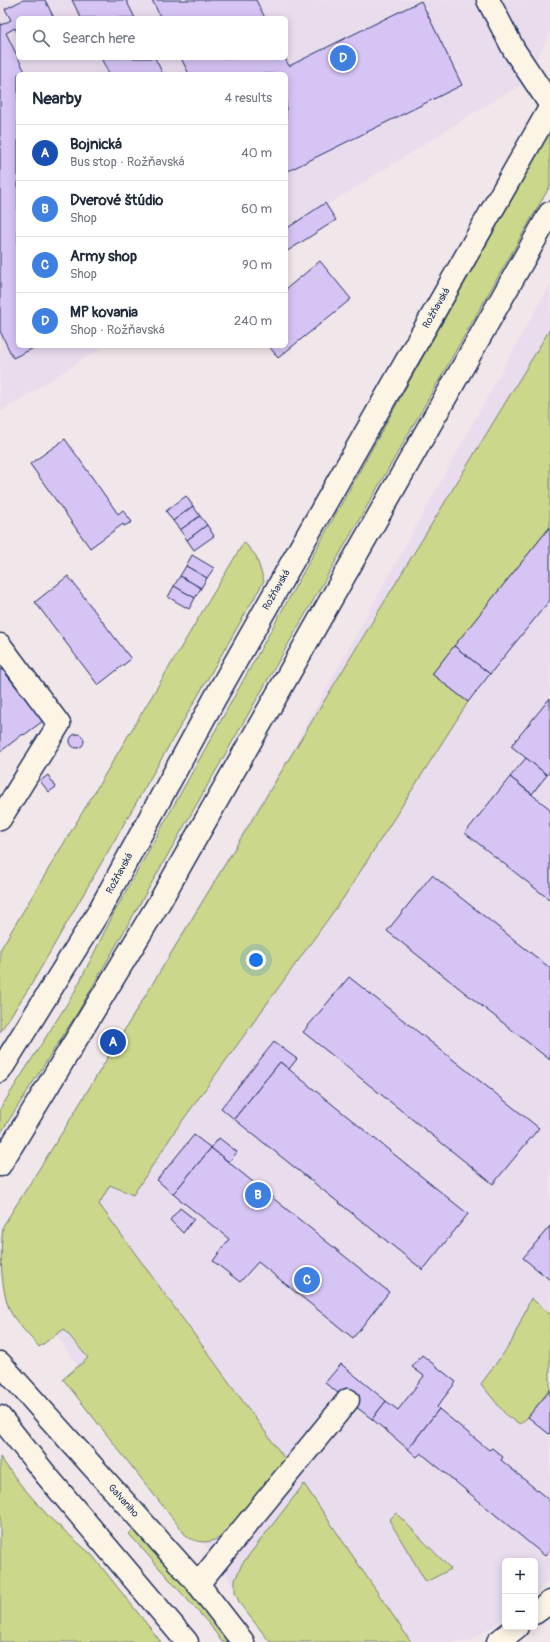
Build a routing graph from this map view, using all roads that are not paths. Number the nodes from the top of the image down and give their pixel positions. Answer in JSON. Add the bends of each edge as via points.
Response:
{"nodes":[{"id":1,"x":488,"y":0,"type":"edge"},
{"id":2,"x":550,"y":104,"type":"edge"},
{"id":3,"x":550,"y":108,"type":"edge"},
{"id":4,"x":549,"y":216,"type":"edge"},
{"id":5,"x":0,"y":645,"type":"edge"},
{"id":6,"x":0,"y":819,"type":"edge"},
{"id":7,"x":0,"y":1071,"type":"edge"},
{"id":8,"x":0,"y":1164,"type":"edge"},
{"id":9,"x":1,"y":1363,"type":"edge"},
{"id":10,"x":348,"y":1400,"type":"dead end"},
{"id":11,"x":0,"y":1417,"type":"edge"},
{"id":12,"x":198,"y":1584,"type":"junction"},
{"id":13,"x":187,"y":1642,"type":"edge"},
{"id":14,"x":243,"y":1642,"type":"edge"}],
"edges":[{"from":1,"to":2,"type":"main road","via":[[514,50]]},
{"from":3,"to":7,"type":"main road","name":"Rožňavská","via":[[215,698],[98,913]]},
{"from":4,"to":8,"type":"main road","via":[[160,901]]},
{"from":5,"to":6,"type":"main road","via":[[59,724]]},
{"from":9,"to":12,"type":"main road","name":"Galvaniho"},
{"from":10,"to":12,"type":"main road"},
{"from":11,"to":13,"type":"main road"},
{"from":12,"to":14,"type":"main road","name":"Galvaniho"}]}
